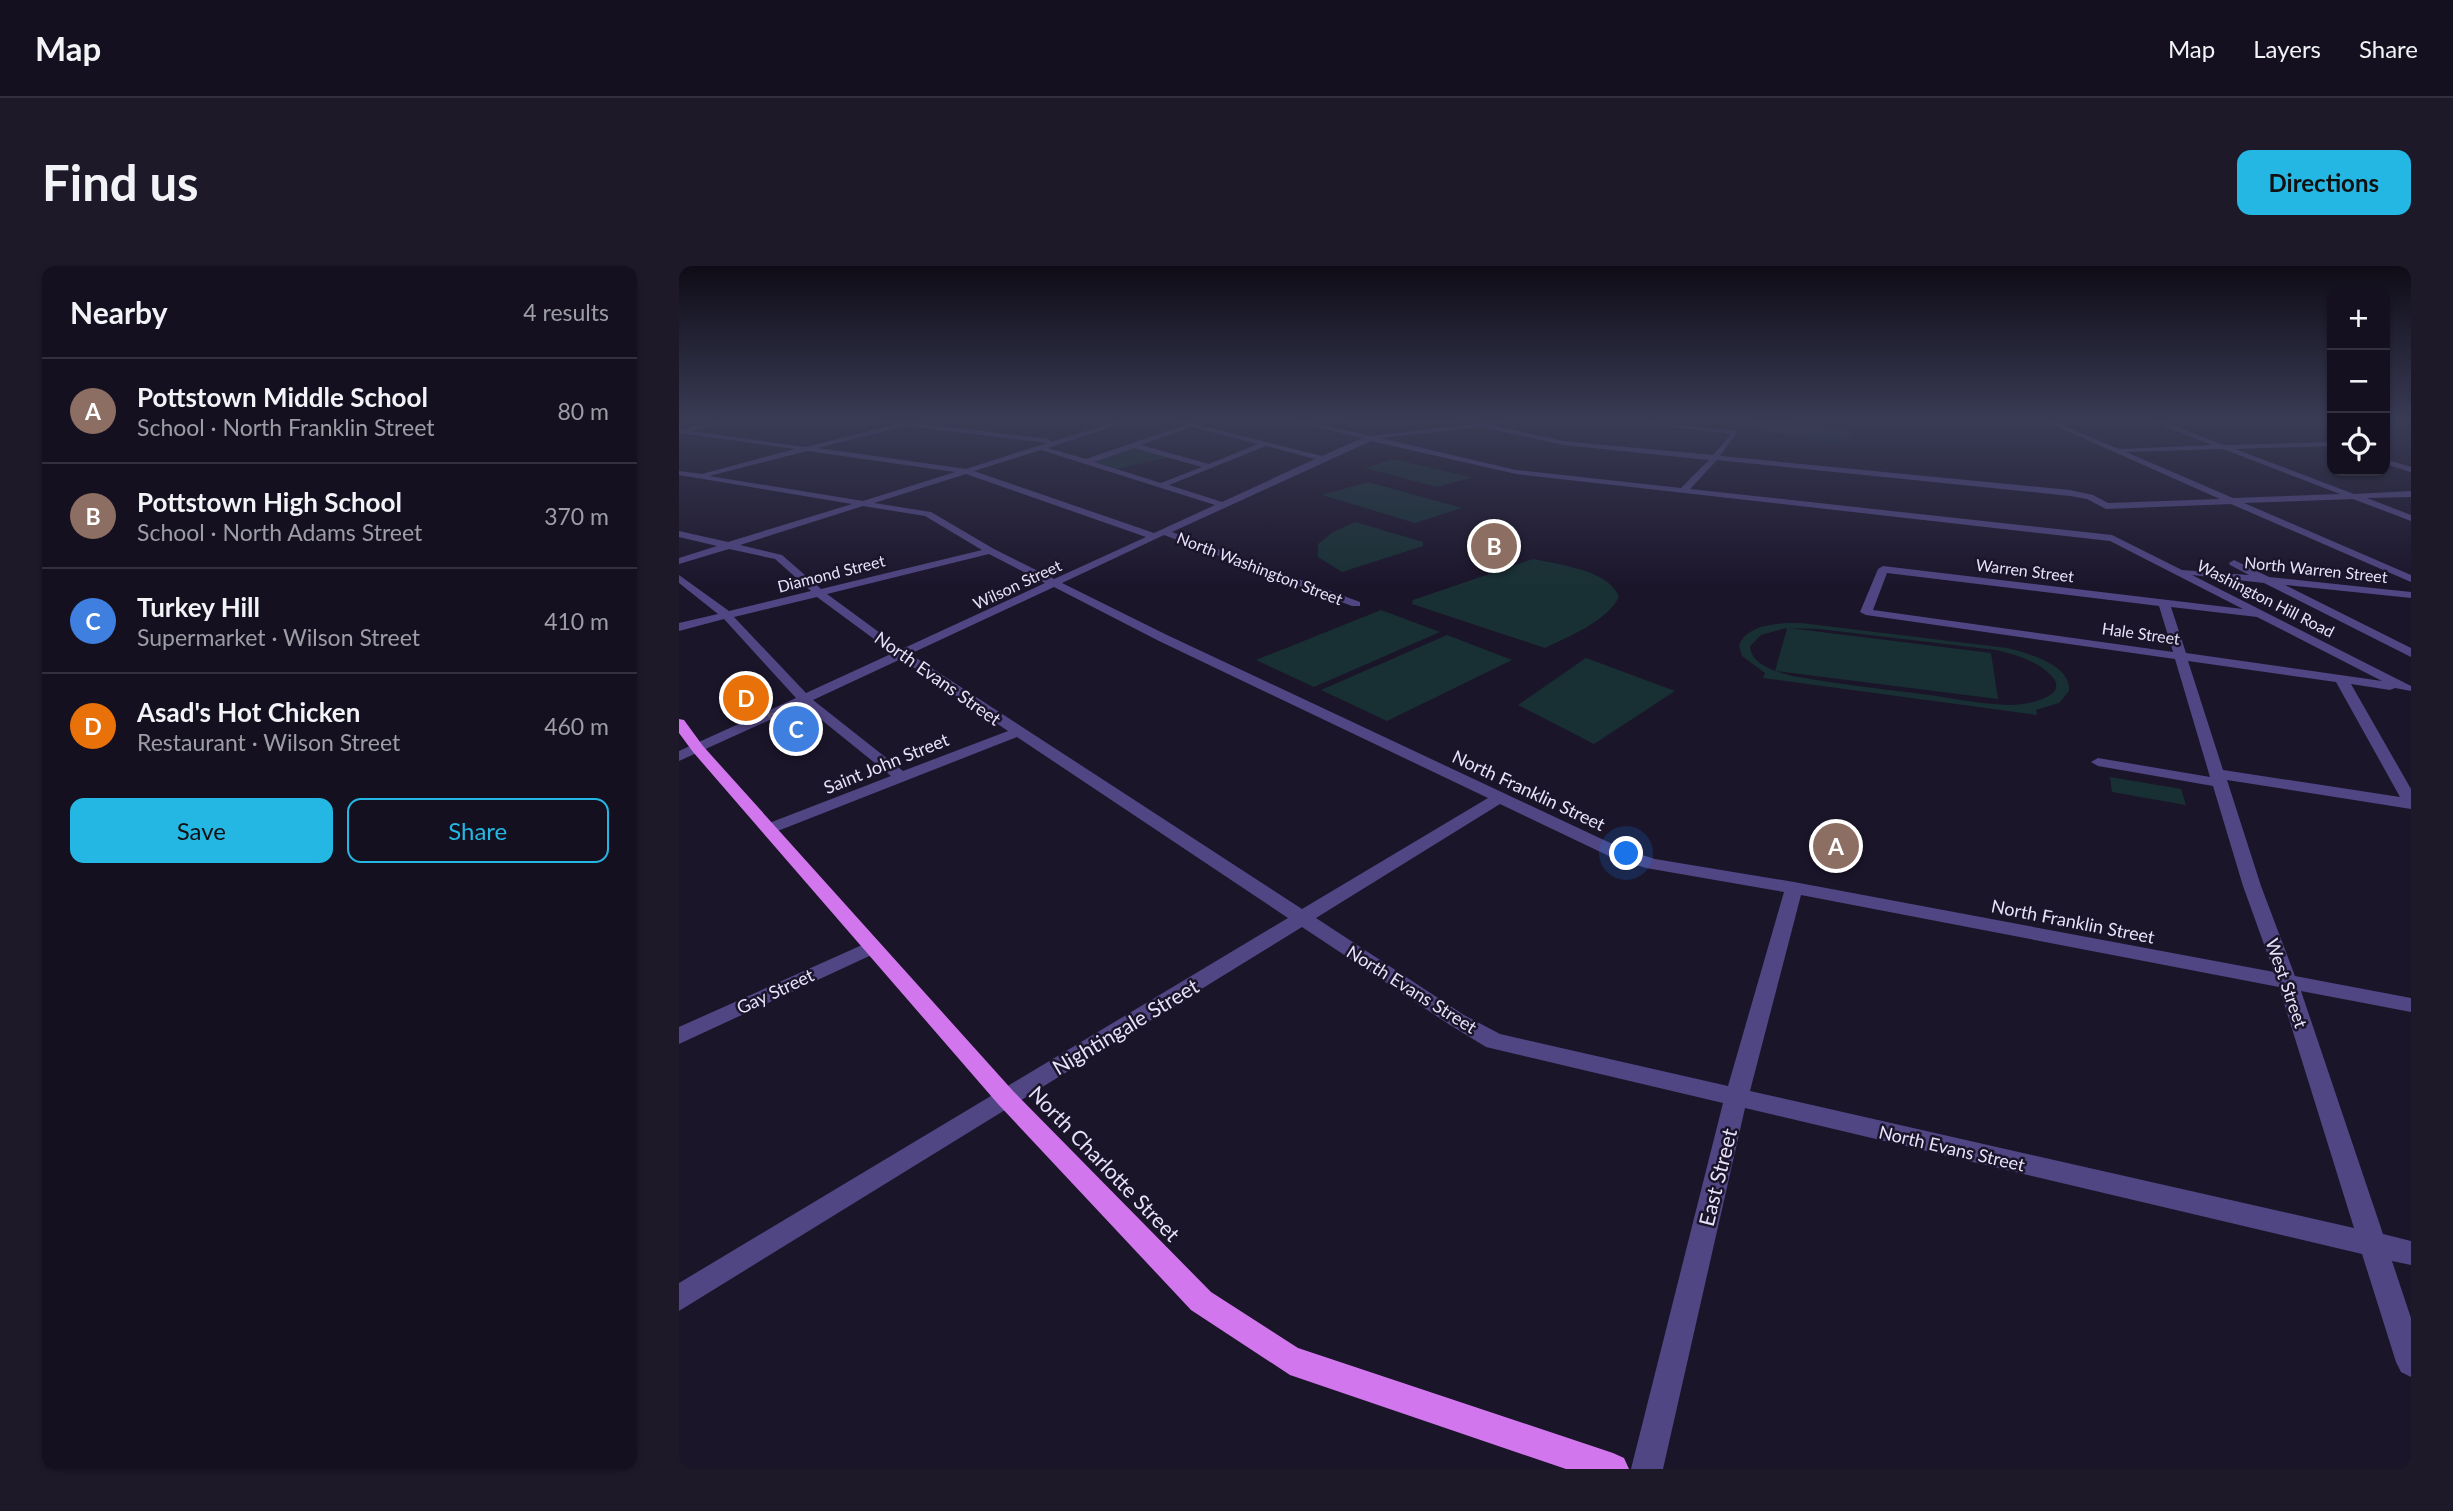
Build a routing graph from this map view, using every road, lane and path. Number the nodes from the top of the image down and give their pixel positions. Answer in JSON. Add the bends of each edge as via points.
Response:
{"nodes":[{"id":1,"x":694,"y":475,"type":"edge"},
{"id":2,"x":702,"y":475,"type":"edge"},
{"id":3,"x":954,"y":475,"type":"edge"},
{"id":4,"x":979,"y":475,"type":"edge"},
{"id":5,"x":1132,"y":475,"type":"edge"},
{"id":6,"x":1187,"y":475,"type":"edge"},
{"id":7,"x":1285,"y":475,"type":"edge"},
{"id":8,"x":1544,"y":475,"type":"edge"},
{"id":9,"x":1698,"y":475,"type":"edge"},
{"id":10,"x":1889,"y":475,"type":"edge"},
{"id":11,"x":2173,"y":475,"type":"edge"},
{"id":12,"x":2300,"y":475,"type":"edge"},
{"id":13,"x":698,"y":476,"type":"junction"},
{"id":14,"x":679,"y":480,"type":"edge"},
{"id":15,"x":1163,"y":485,"type":"junction"},
{"id":16,"x":1683,"y":491,"type":"junction"},
{"id":17,"x":2411,"y":494,"type":"edge"},
{"id":18,"x":2355,"y":496,"type":"junction"},
{"id":19,"x":2233,"y":501,"type":"junction"},
{"id":20,"x":870,"y":503,"type":"junction"},
{"id":21,"x":1223,"y":505,"type":"junction"},
{"id":22,"x":2106,"y":506,"type":"junction"},
{"id":23,"x":2108,"y":517,"type":"dead end"},
{"id":24,"x":2411,"y":518,"type":"edge"},
{"id":25,"x":679,"y":534,"type":"edge"},
{"id":26,"x":1159,"y":534,"type":"junction"},
{"id":27,"x":732,"y":545,"type":"junction"},
{"id":28,"x":990,"y":551,"type":"junction"},
{"id":29,"x":679,"y":561,"type":"edge"},
{"id":30,"x":2234,"y":563,"type":"dead end"},
{"id":31,"x":2176,"y":569,"type":"junction"},
{"id":32,"x":679,"y":578,"type":"edge"},
{"id":33,"x":2193,"y":578,"type":"junction"},
{"id":34,"x":2411,"y":579,"type":"edge"},
{"id":35,"x":2269,"y":580,"type":"junction"},
{"id":36,"x":1055,"y":584,"type":"junction"},
{"id":37,"x":819,"y":593,"type":"junction"},
{"id":38,"x":2411,"y":595,"type":"edge"},
{"id":39,"x":1356,"y":604,"type":"dead end"},
{"id":40,"x":2164,"y":604,"type":"junction"},
{"id":41,"x":1866,"y":612,"type":"joint"},
{"id":42,"x":726,"y":615,"type":"junction"},
{"id":43,"x":2264,"y":615,"type":"junction"},
{"id":44,"x":679,"y":627,"type":"edge"},
{"id":45,"x":2411,"y":653,"type":"edge"},
{"id":46,"x":903,"y":655,"type":"junction"},
{"id":47,"x":2180,"y":656,"type":"junction"},
{"id":48,"x":2341,"y":679,"type":"junction"},
{"id":49,"x":2408,"y":688,"type":"edge"},
{"id":50,"x":805,"y":700,"type":"junction"},
{"id":51,"x":679,"y":723,"type":"edge"},
{"id":52,"x":1017,"y":732,"type":"junction"},
{"id":53,"x":688,"y":753,"type":"edge"},
{"id":54,"x":2098,"y":762,"type":"dead end"},
{"id":55,"x":901,"y":778,"type":"junction"},
{"id":56,"x":2220,"y":779,"type":"junction"},
{"id":57,"x":1500,"y":797,"type":"junction"},
{"id":58,"x":2411,"y":804,"type":"edge"},
{"id":59,"x":770,"y":829,"type":"junction"},
{"id":60,"x":1794,"y":888,"type":"junction"},
{"id":61,"x":1301,"y":918,"type":"junction"},
{"id":62,"x":871,"y":947,"type":"junction"},
{"id":63,"x":2287,"y":981,"type":"junction"},
{"id":64,"x":2411,"y":1004,"type":"edge"},
{"id":65,"x":679,"y":1036,"type":"edge"},
{"id":66,"x":1006,"y":1098,"type":"junction"},
{"id":67,"x":1736,"y":1099,"type":"junction"},
{"id":68,"x":2371,"y":1243,"type":"junction"},
{"id":69,"x":2411,"y":1253,"type":"edge"},
{"id":70,"x":679,"y":1298,"type":"edge"},
{"id":71,"x":2411,"y":1362,"type":"edge"},
{"id":72,"x":1613,"y":1469,"type":"edge"},
{"id":73,"x":1647,"y":1469,"type":"edge"}],
"edges":[{"from":1,"to":13,"type":"street","name":"North Franklin Street"},
{"from":2,"to":13,"type":"street"},
{"from":3,"to":20,"type":"street"},
{"from":4,"to":26,"type":"street","name":"North Washington Street"},
{"from":5,"to":15,"type":"street"},
{"from":6,"to":15,"type":"street"},
{"from":7,"to":21,"type":"street","name":"Wilson Street"},
{"from":8,"to":16,"type":"street","name":"Washington Hill Road"},
{"from":9,"to":16,"type":"street"},
{"from":10,"to":22,"type":"street","via":[[2070,493]]},
{"from":11,"to":19,"type":"street"},
{"from":12,"to":18,"type":"street"},
{"from":13,"to":14,"type":"street"},
{"from":13,"to":20,"type":"street","name":"North Franklin Street"},
{"from":15,"to":21,"type":"street"},
{"from":16,"to":31,"type":"street","name":"Washington Hill Road","via":[[2111,533]]},
{"from":17,"to":18,"type":"street"},
{"from":18,"to":19,"type":"street"},
{"from":18,"to":24,"type":"street"},
{"from":19,"to":22,"type":"street"},
{"from":19,"to":34,"type":"street"},
{"from":20,"to":27,"type":"street"},
{"from":20,"to":28,"type":"street","name":"North Franklin Street","via":[[928,514]]},
{"from":21,"to":26,"type":"street","name":"Wilson Street"},
{"from":22,"to":23,"type":"street"},
{"from":25,"to":27,"type":"street","name":"North Evans Street"},
{"from":26,"to":36,"type":"street","name":"Wilson Street"},
{"from":26,"to":39,"type":"street","name":"North Washington Street"},
{"from":27,"to":29,"type":"street"},
{"from":27,"to":37,"type":"street","name":"North Evans Street","via":[[778,557]]},
{"from":28,"to":36,"type":"street","name":"North Franklin Street"},
{"from":28,"to":37,"type":"street","name":"Diamond Street"},
{"from":30,"to":35,"type":"street"},
{"from":31,"to":33,"type":"street","name":"Washington Hill Road"},
{"from":31,"to":35,"type":"street","name":"North Warren Street"},
{"from":32,"to":42,"type":"street"},
{"from":33,"to":40,"type":"street","name":"Warren Street","via":[[2195,593]]},
{"from":33,"to":43,"type":"street","name":"Washington Hill Road"},
{"from":35,"to":38,"type":"street","name":"North Warren Street"},
{"from":35,"to":45,"type":"street"},
{"from":36,"to":46,"type":"street","name":"Wilson Street"},
{"from":36,"to":57,"type":"street","name":"North Franklin Street"},
{"from":37,"to":42,"type":"street","name":"Diamond Street"},
{"from":37,"to":46,"type":"street","name":"North Evans Street"},
{"from":40,"to":41,"type":"street","name":"Warren Street","via":[[1882,569]]},
{"from":40,"to":43,"type":"street","name":"Warren Street"},
{"from":40,"to":47,"type":"street","name":"West Street"},
{"from":41,"to":47,"type":"street","name":"Hale Street"},
{"from":42,"to":44,"type":"street","name":"Diamond Street"},
{"from":42,"to":50,"type":"street"},
{"from":43,"to":49,"type":"street","name":"Washington Hill Road"},
{"from":46,"to":50,"type":"street","name":"Wilson Street"},
{"from":46,"to":52,"type":"street","name":"North Evans Street"},
{"from":47,"to":48,"type":"street","name":"Hale Street"},
{"from":47,"to":56,"type":"street","name":"West Street"},
{"from":48,"to":49,"type":"street","name":"Hale Street"},
{"from":48,"to":58,"type":"street"},
{"from":50,"to":53,"type":"street","name":"Wilson Street"},
{"from":50,"to":55,"type":"street"},
{"from":51,"to":53,"type":"main road","name":"North Charlotte Street"},
{"from":52,"to":55,"type":"street","name":"Saint John Street"},
{"from":52,"to":61,"type":"street","name":"North Evans Street"},
{"from":53,"to":59,"type":"main road","name":"North Charlotte Street"},
{"from":54,"to":56,"type":"street"},
{"from":55,"to":59,"type":"street","name":"Saint John Street"},
{"from":56,"to":58,"type":"street"},
{"from":56,"to":63,"type":"street","name":"West Street"},
{"from":57,"to":60,"type":"street","name":"North Franklin Street","via":[[1617,853],[1652,864]]},
{"from":57,"to":61,"type":"street","name":"Nightingale Street"},
{"from":59,"to":62,"type":"main road","name":"North Charlotte Street"},
{"from":60,"to":63,"type":"street","name":"North Franklin Street"},
{"from":60,"to":67,"type":"street","name":"East Street"},
{"from":61,"to":66,"type":"street","name":"Nightingale Street"},
{"from":61,"to":67,"type":"street","name":"North Evans Street","via":[[1495,1041]]},
{"from":62,"to":65,"type":"street","name":"Gay Street"},
{"from":62,"to":66,"type":"main road","name":"North Charlotte Street"},
{"from":63,"to":64,"type":"street","name":"North Franklin Street"},
{"from":63,"to":68,"type":"street","name":"West Street"},
{"from":66,"to":70,"type":"street","name":"Nightingale Street"},
{"from":66,"to":72,"type":"main road","name":"North Charlotte Street","via":[[1201,1301],[1290,1360]]},
{"from":67,"to":68,"type":"street","name":"North Evans Street"},
{"from":67,"to":73,"type":"street","name":"East Street"},
{"from":68,"to":69,"type":"street","name":"North Evans Street"},
{"from":68,"to":71,"type":"street","name":"West Street"}]}
